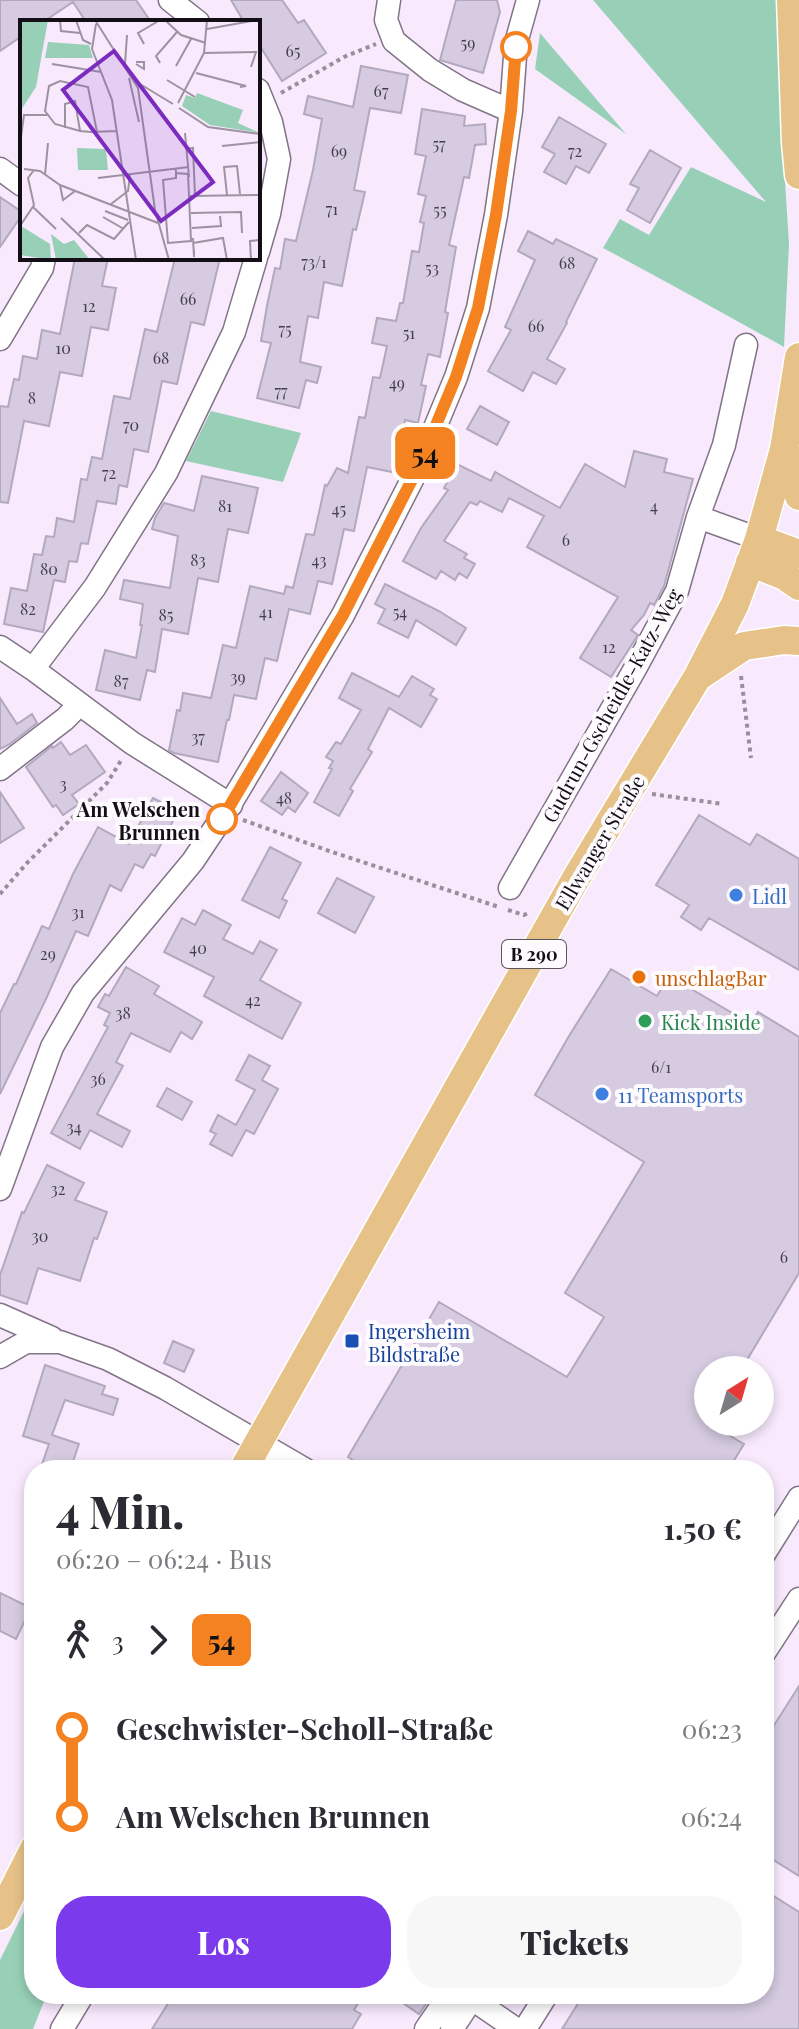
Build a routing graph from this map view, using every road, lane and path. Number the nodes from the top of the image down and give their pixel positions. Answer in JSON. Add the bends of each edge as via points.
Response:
{"nodes":[{"id":1,"x":170,"y":0,"type":"edge"},
{"id":2,"x":389,"y":0,"type":"edge"},
{"id":3,"x":528,"y":0,"type":"edge"},
{"id":4,"x":791,"y":0,"type":"edge"},
{"id":5,"x":195,"y":20,"type":"edge"},
{"id":6,"x":394,"y":41,"type":"junction"},
{"id":7,"x":261,"y":97,"type":"edge"},
{"id":8,"x":511,"y":111,"type":"junction"},
{"id":9,"x":0,"y":169,"type":"edge"},
{"id":10,"x":799,"y":175,"type":"edge"},
{"id":11,"x":20,"y":184,"type":"edge"},
{"id":12,"x":260,"y":245,"type":"edge"},
{"id":13,"x":44,"y":260,"type":"edge"},
{"id":14,"x":255,"y":260,"type":"edge"},
{"id":15,"x":0,"y":339,"type":"edge"},
{"id":16,"x":746,"y":345,"type":"dead end"},
{"id":17,"x":799,"y":357,"type":"edge"},
{"id":18,"x":784,"y":449,"type":"junction"},
{"id":19,"x":799,"y":496,"type":"edge"},
{"id":20,"x":698,"y":517,"type":"junction"},
{"id":21,"x":755,"y":550,"type":"junction"},
{"id":22,"x":799,"y":554,"type":"edge"},
{"id":23,"x":799,"y":586,"type":"edge"},
{"id":24,"x":799,"y":641,"type":"edge"},
{"id":25,"x":0,"y":647,"type":"edge"},
{"id":26,"x":33,"y":669,"type":"junction"},
{"id":27,"x":698,"y":676,"type":"junction"},
{"id":28,"x":741,"y":676,"type":"dead end"},
{"id":29,"x":79,"y":705,"type":"junction"},
{"id":30,"x":132,"y":743,"type":"junction"},
{"id":31,"x":751,"y":758,"type":"dead end"},
{"id":32,"x":0,"y":769,"type":"edge"},
{"id":33,"x":645,"y":793,"type":"dead end"},
{"id":34,"x":723,"y":804,"type":"dead end"},
{"id":35,"x":231,"y":805,"type":"junction"},
{"id":36,"x":510,"y":888,"type":"dead end"},
{"id":37,"x":0,"y":894,"type":"edge"},
{"id":38,"x":0,"y":1189,"type":"edge"},
{"id":39,"x":0,"y":1315,"type":"edge"},
{"id":40,"x":60,"y":1342,"type":"junction"},
{"id":41,"x":0,"y":1357,"type":"edge"},
{"id":42,"x":259,"y":1442,"type":"junction"},
{"id":43,"x":249,"y":1460,"type":"edge"},
{"id":44,"x":289,"y":1460,"type":"edge"},
{"id":45,"x":797,"y":1508,"type":"edge"},
{"id":46,"x":774,"y":1540,"type":"edge"},
{"id":47,"x":799,"y":1599,"type":"edge"},
{"id":48,"x":774,"y":1638,"type":"edge"},
{"id":49,"x":24,"y":1869,"type":"edge"},
{"id":50,"x":0,"y":1916,"type":"edge"},
{"id":51,"x":77,"y":2004,"type":"edge"},
{"id":52,"x":456,"y":2004,"type":"edge"},
{"id":53,"x":463,"y":2004,"type":"edge"},
{"id":54,"x":478,"y":2004,"type":"edge"},
{"id":55,"x":541,"y":2004,"type":"edge"},
{"id":56,"x":62,"y":2029,"type":"edge"},
{"id":57,"x":426,"y":2029,"type":"edge"},
{"id":58,"x":452,"y":2029,"type":"edge"},
{"id":59,"x":516,"y":2029,"type":"edge"},
{"id":60,"x":525,"y":2029,"type":"edge"}],
"edges":[{"from":1,"to":5,"type":"street"},
{"from":2,"to":6,"type":"street","via":[[386,20]]},
{"from":3,"to":8,"type":"street","via":[[516,43]]},
{"from":4,"to":10,"type":"main road"},
{"from":6,"to":7,"type":"path","via":[[360,50]]},
{"from":6,"to":8,"type":"street","via":[[463,90]]},
{"from":7,"to":12,"type":"street","via":[[279,159]]},
{"from":8,"to":35,"type":"street","via":[[481,293],[456,377],[419,466],[343,615]]},
{"from":9,"to":11,"type":"street"},
{"from":13,"to":15,"type":"street"},
{"from":14,"to":26,"type":"street","via":[[234,332],[166,473],[95,587]]},
{"from":16,"to":20,"type":"street","name":"Gudrun-Gscheidle-Katz-Weg","via":[[724,445]]},
{"from":17,"to":18,"type":"main road","name":"Ellwanger Straße","number":"B 290"},
{"from":18,"to":19,"type":"main road"},
{"from":18,"to":21,"type":"main road","name":"Ellwanger Straße","number":"B 290"},
{"from":20,"to":21,"type":"street"},
{"from":20,"to":36,"type":"street","name":"Gudrun-Gscheidle-Katz-Weg","via":[[677,591]]},
{"from":21,"to":22,"type":"main road"},
{"from":21,"to":23,"type":"main road"},
{"from":21,"to":27,"type":"main road","name":"Ellwanger Straße","number":"B 290","via":[[735,604]]},
{"from":24,"to":27,"type":"main road","via":[[744,646]]},
{"from":25,"to":26,"type":"street"},
{"from":26,"to":29,"type":"street"},
{"from":27,"to":42,"type":"main road","name":"Ellwanger Straße","number":"B 290","via":[[575,880]]},
{"from":28,"to":31,"type":"path"},
{"from":29,"to":30,"type":"street"},
{"from":29,"to":32,"type":"street"},
{"from":30,"to":35,"type":"street"},
{"from":30,"to":37,"type":"path","via":[[107,783]]},
{"from":33,"to":34,"type":"path"},
{"from":35,"to":38,"type":"street","via":[[193,861],[83,993],[52,1047]]},
{"from":39,"to":40,"type":"street"},
{"from":40,"to":41,"type":"street","via":[[26,1342]]},
{"from":40,"to":42,"type":"street","via":[[108,1359]]},
{"from":42,"to":43,"type":"main road","name":"Ellwanger Straße","number":"B 290"},
{"from":42,"to":44,"type":"street"},
{"from":45,"to":46,"type":"street"},
{"from":47,"to":48,"type":"street"},
{"from":49,"to":50,"type":"main road"},
{"from":51,"to":56,"type":"street"},
{"from":52,"to":57,"type":"street"},
{"from":53,"to":58,"type":"street"},
{"from":54,"to":59,"type":"street"},
{"from":55,"to":60,"type":"street"}]}
